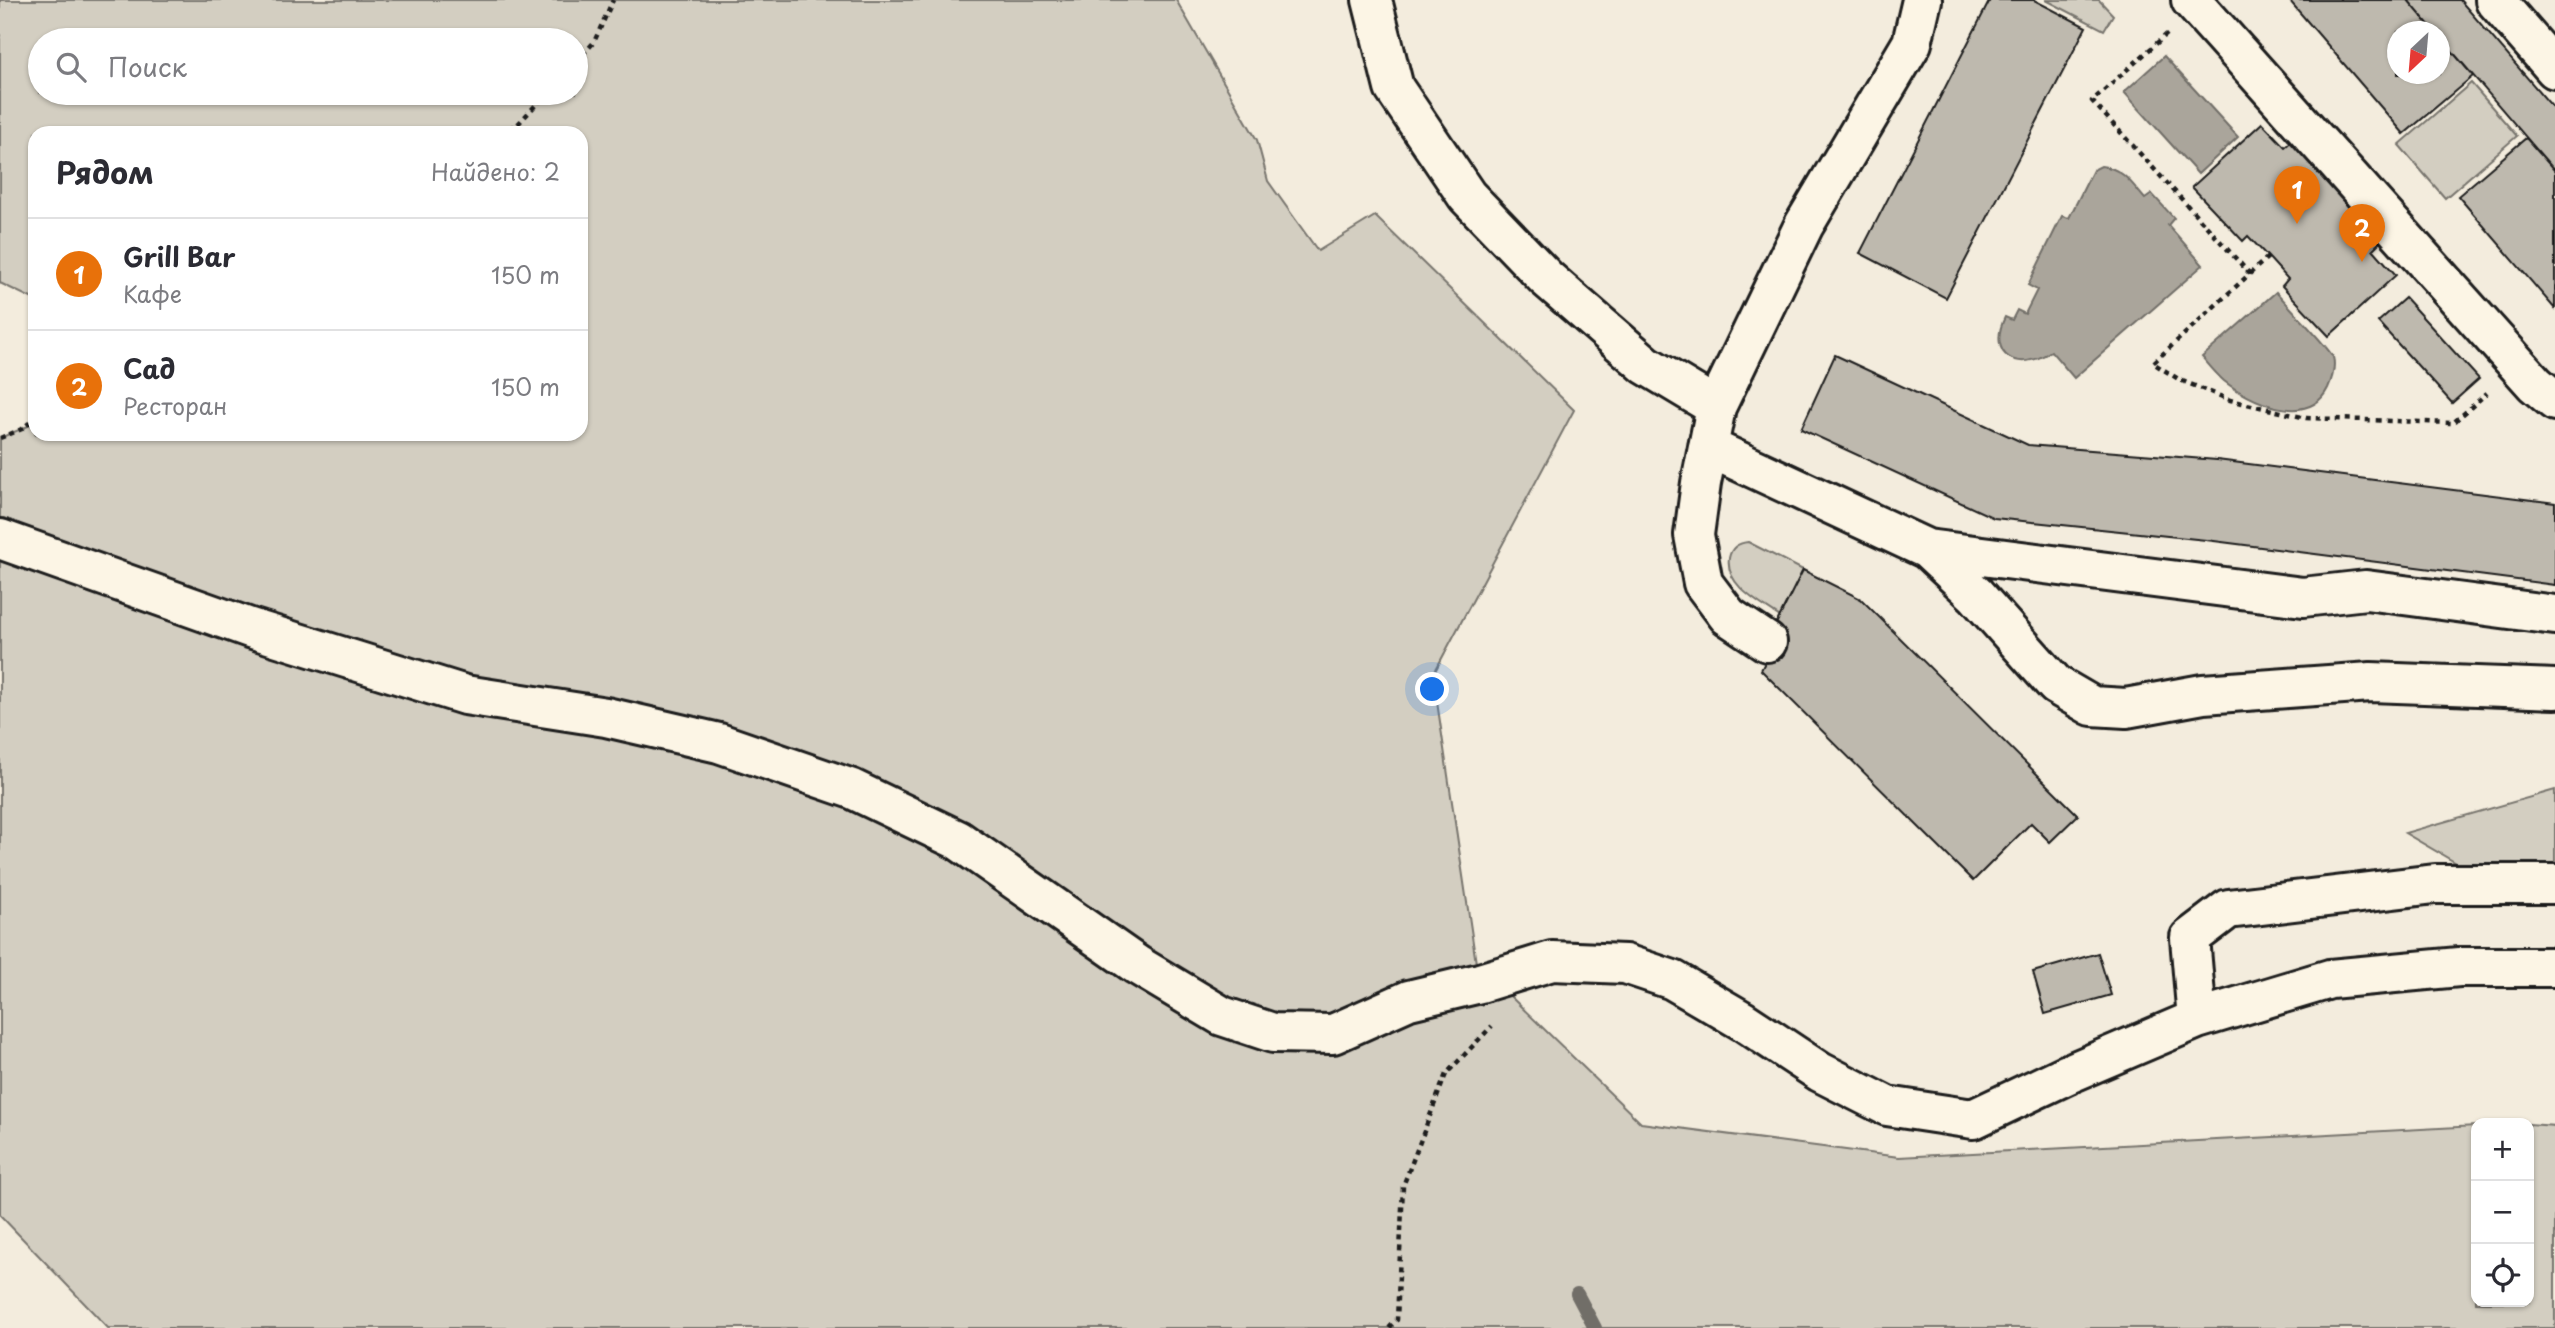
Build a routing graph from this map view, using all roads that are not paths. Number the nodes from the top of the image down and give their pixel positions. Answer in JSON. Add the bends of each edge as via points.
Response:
{"nodes":[{"id":1,"x":1373,"y":0,"type":"edge"},
{"id":2,"x":1922,"y":0,"type":"edge"},
{"id":3,"x":2191,"y":0,"type":"edge"},
{"id":4,"x":2495,"y":0,"type":"edge"},
{"id":5,"x":2555,"y":69,"type":"edge"},
{"id":6,"x":2555,"y":401,"type":"edge"},
{"id":7,"x":1716,"y":407,"type":"junction"},
{"id":8,"x":1708,"y":447,"type":"junction"},
{"id":9,"x":0,"y":539,"type":"edge"},
{"id":10,"x":1927,"y":549,"type":"junction"},
{"id":11,"x":2555,"y":615,"type":"edge"},
{"id":12,"x":1767,"y":642,"type":"dead end"},
{"id":13,"x":2555,"y":689,"type":"edge"},
{"id":14,"x":2555,"y":884,"type":"edge"},
{"id":15,"x":2555,"y":967,"type":"edge"},
{"id":16,"x":2197,"y":1019,"type":"junction"}],
"edges":[{"from":1,"to":7,"type":"street","via":[[1394,88],[1467,196],[1546,278],[1646,365]]},
{"from":2,"to":7,"type":"street","via":[[1912,43],[1804,225]]},
{"from":3,"to":6,"type":"street"},
{"from":4,"to":5,"type":"street"},
{"from":7,"to":8,"type":"street"},
{"from":8,"to":10,"type":"street"},
{"from":8,"to":12,"type":"street","via":[[1694,535],[1703,583],[1728,616]]},
{"from":9,"to":16,"type":"street","via":[[250,628],[465,695],[606,717],[719,743],[852,789],[958,840],[1137,965],[1223,1016],[1273,1033],[1333,1034],[1409,1000],[1552,961],[1625,964],[1673,980],[1820,1072],[1887,1106],[1973,1119]]},
{"from":10,"to":11,"type":"street","via":[[2303,597],[2366,590]]},
{"from":10,"to":13,"type":"street","via":[[1976,594],[2056,685],[2092,706],[2126,708],[2203,694],[2371,682]]},
{"from":14,"to":16,"type":"street","via":[[2435,884],[2228,909],[2190,938]]},
{"from":15,"to":16,"type":"street","via":[[2459,967],[2330,979]]}]}
